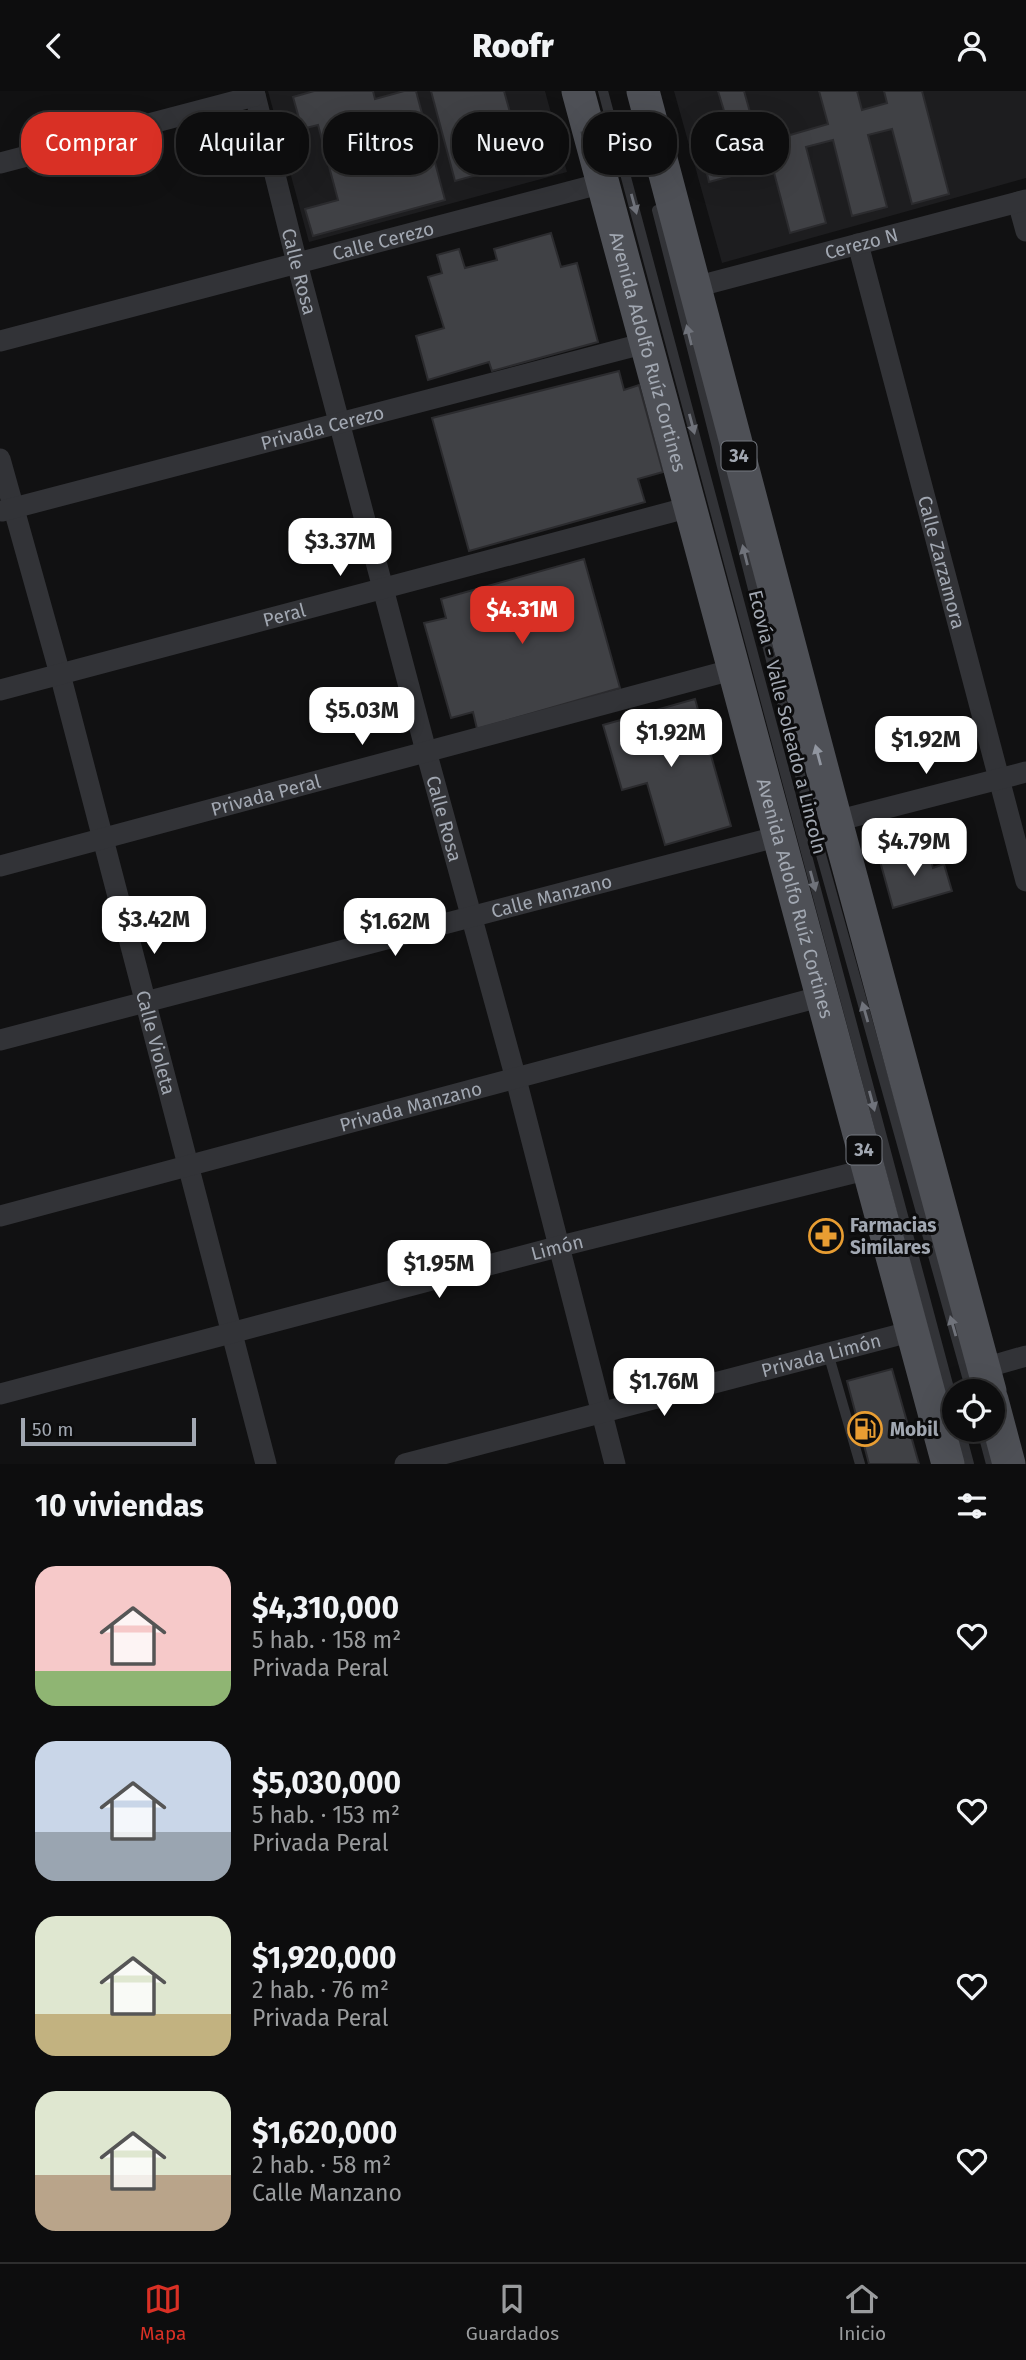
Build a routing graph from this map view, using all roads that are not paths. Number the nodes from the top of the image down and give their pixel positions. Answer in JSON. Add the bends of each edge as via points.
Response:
{"nodes":[{"id":1,"x":578,"y":91,"type":"edge"},
{"id":2,"x":603,"y":91,"type":"edge"},
{"id":3,"x":255,"y":93,"type":"edge"},
{"id":4,"x":649,"y":102,"type":"edge"},
{"id":5,"x":0,"y":163,"type":"edge"},
{"id":6,"x":603,"y":183,"type":"junction"},
{"id":7,"x":654,"y":198,"type":"dead end"},
{"id":8,"x":1022,"y":201,"type":"edge"},
{"id":9,"x":1026,"y":232,"type":"edge"},
{"id":10,"x":858,"y":244,"type":"junction"},
{"id":11,"x":297,"y":263,"type":"junction"},
{"id":12,"x":695,"y":287,"type":"junction"},
{"id":13,"x":0,"y":341,"type":"edge"},
{"id":14,"x":646,"y":343,"type":"junction"},
{"id":15,"x":341,"y":424,"type":"junction"},
{"id":16,"x":0,"y":459,"type":"edge"},
{"id":17,"x":690,"y":507,"type":"junction"},
{"id":18,"x":6,"y":509,"type":"edge"},
{"id":19,"x":383,"y":588,"type":"junction"},
{"id":20,"x":735,"y":669,"type":"junction"},
{"id":21,"x":60,"y":674,"type":"junction"},
{"id":22,"x":0,"y":690,"type":"edge"},
{"id":23,"x":426,"y":751,"type":"junction"},
{"id":24,"x":1026,"y":772,"type":"edge"},
{"id":25,"x":999,"y":779,"type":"junction"},
{"id":26,"x":836,"y":821,"type":"junction"},
{"id":27,"x":780,"y":836,"type":"junction"},
{"id":28,"x":103,"y":839,"type":"junction"},
{"id":29,"x":0,"y":866,"type":"edge"},
{"id":30,"x":1026,"y":881,"type":"edge"},
{"id":31,"x":472,"y":916,"type":"junction"},
{"id":32,"x":823,"y":996,"type":"junction"},
{"id":33,"x":145,"y":1002,"type":"junction"},
{"id":34,"x":0,"y":1040,"type":"edge"},
{"id":35,"x":516,"y":1079,"type":"junction"},
{"id":36,"x":189,"y":1167,"type":"junction"},
{"id":37,"x":869,"y":1168,"type":"junction"},
{"id":38,"x":0,"y":1216,"type":"edge"},
{"id":39,"x":557,"y":1247,"type":"junction"},
{"id":40,"x":912,"y":1331,"type":"junction"},
{"id":41,"x":232,"y":1333,"type":"junction"},
{"id":42,"x":828,"y":1353,"type":"junction"},
{"id":43,"x":1026,"y":1356,"type":"edge"},
{"id":44,"x":946,"y":1379,"type":"edge"},
{"id":45,"x":980,"y":1379,"type":"edge"},
{"id":46,"x":980,"y":1379,"type":"edge"},
{"id":47,"x":988,"y":1379,"type":"edge"},
{"id":48,"x":0,"y":1394,"type":"edge"},
{"id":49,"x":601,"y":1412,"type":"junction"},
{"id":50,"x":963,"y":1442,"type":"edge"},
{"id":51,"x":985,"y":1442,"type":"edge"},
{"id":52,"x":1003,"y":1442,"type":"edge"},
{"id":53,"x":266,"y":1464,"type":"edge"},
{"id":54,"x":405,"y":1464,"type":"edge"},
{"id":55,"x":615,"y":1464,"type":"edge"},
{"id":56,"x":860,"y":1464,"type":"edge"},
{"id":57,"x":948,"y":1464,"type":"edge"},
{"id":58,"x":969,"y":1464,"type":"edge"},
{"id":59,"x":991,"y":1464,"type":"edge"},
{"id":60,"x":1009,"y":1464,"type":"edge"}],
"edges":[{"from":1,"to":6,"type":"main road","name":"Avenida Adolfo Ruíz Cortines","number":"34"},
{"from":2,"to":44,"type":"lane","one_way":true},
{"from":3,"to":5,"type":"street"},
{"from":3,"to":11,"type":"street","name":"Calle Rosa"},
{"from":4,"to":12,"type":"main road","number":"34"},
{"from":6,"to":11,"type":"street","name":"Calle Cerezo"},
{"from":6,"to":14,"type":"main road","name":"Avenida Adolfo Ruíz Cortines","number":"34"},
{"from":45,"to":7,"type":"lane","name":"Ecovía - Valle Soleado a Lincoln","one_way":true,"via":[[813,826]]},
{"from":8,"to":9,"type":"street"},
{"from":8,"to":10,"type":"street","name":"Cerezo N"},
{"from":10,"to":12,"type":"street","name":"Cerezo N"},
{"from":10,"to":25,"type":"street","name":"Calle Zarzamora"},
{"from":11,"to":13,"type":"street","name":"Calle Cerezo"},
{"from":11,"to":15,"type":"street","name":"Calle Rosa"},
{"from":26,"to":12,"type":"main road","number":"34","one_way":true},
{"from":14,"to":15,"type":"street","name":"Privada Cerezo"},
{"from":14,"to":17,"type":"main road","name":"Avenida Adolfo Ruíz Cortines","number":"34"},
{"from":15,"to":18,"type":"street","name":"Privada Cerezo"},
{"from":15,"to":19,"type":"street","name":"Calle Rosa"},
{"from":16,"to":18,"type":"street","name":"Calle Violeta"},
{"from":17,"to":19,"type":"street","name":"Peral"},
{"from":17,"to":20,"type":"main road","name":"Avenida Adolfo Ruíz Cortines","number":"34"},
{"from":18,"to":21,"type":"street","name":"Calle Violeta"},
{"from":19,"to":21,"type":"street","name":"Peral"},
{"from":19,"to":23,"type":"street","name":"Calle Rosa"},
{"from":20,"to":23,"type":"street","name":"Privada Peral"},
{"from":20,"to":27,"type":"main road","name":"Avenida Adolfo Ruíz Cortines","number":"34"},
{"from":21,"to":22,"type":"street","name":"Peral"},
{"from":21,"to":28,"type":"street","name":"Calle Violeta"},
{"from":23,"to":28,"type":"street","name":"Privada Peral"},
{"from":23,"to":31,"type":"street","name":"Calle Rosa"},
{"from":24,"to":25,"type":"street"},
{"from":25,"to":26,"type":"street"},
{"from":25,"to":30,"type":"street","name":"Calle Zarzamora"},
{"from":26,"to":46,"type":"main road","number":"34"},
{"from":27,"to":31,"type":"street","name":"Calle Manzano"},
{"from":27,"to":32,"type":"main road","name":"Avenida Adolfo Ruíz Cortines","number":"34"},
{"from":28,"to":29,"type":"street","name":"Privada Peral"},
{"from":28,"to":33,"type":"street","name":"Calle Violeta"},
{"from":31,"to":33,"type":"street","name":"Calle Manzano"},
{"from":31,"to":35,"type":"street","name":"Calle Rosa"},
{"from":32,"to":35,"type":"street","name":"Privada Manzano"},
{"from":32,"to":37,"type":"main road","name":"Avenida Adolfo Ruíz Cortines","number":"34"},
{"from":33,"to":34,"type":"street","name":"Calle Manzano"},
{"from":33,"to":36,"type":"street","name":"Calle Violeta"},
{"from":35,"to":36,"type":"street","name":"Privada Manzano"},
{"from":35,"to":39,"type":"street","name":"Calle Rosa"},
{"from":36,"to":38,"type":"street","name":"Privada Manzano"},
{"from":36,"to":41,"type":"street","name":"Calle Violeta"},
{"from":37,"to":39,"type":"street","name":"Limón"},
{"from":37,"to":40,"type":"main road","name":"Avenida Adolfo Ruíz Cortines","number":"34"},
{"from":39,"to":41,"type":"street","name":"Limón"},
{"from":39,"to":49,"type":"street","name":"Calle Rosa"},
{"from":40,"to":42,"type":"street","name":"Privada Limón"},
{"from":40,"to":57,"type":"main road","name":"Avenida Adolfo Ruíz Cortines","number":"34"},
{"from":41,"to":48,"type":"street","name":"Limón"},
{"from":41,"to":53,"type":"street","name":"Calle Violeta"},
{"from":42,"to":49,"type":"street","name":"Privada Limón"},
{"from":42,"to":56,"type":"lane"},
{"from":43,"to":47,"type":"street"},
{"from":49,"to":54,"type":"street","name":"Privada Limón"},
{"from":49,"to":55,"type":"street","name":"Calle Rosa"},
{"from":50,"to":58,"type":"lane"},
{"from":51,"to":59,"type":"lane"},
{"from":52,"to":60,"type":"main road"}]}
